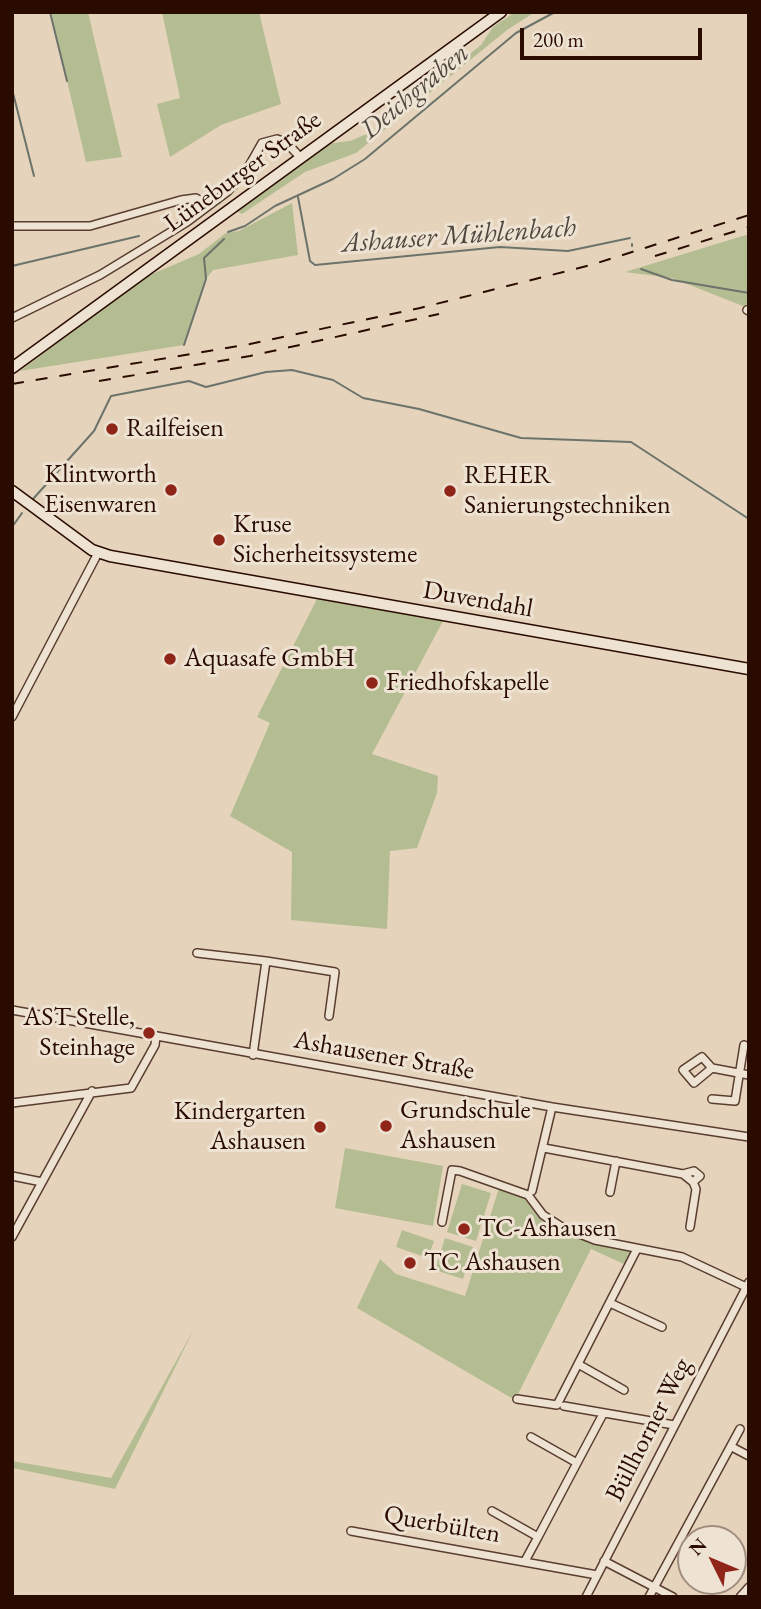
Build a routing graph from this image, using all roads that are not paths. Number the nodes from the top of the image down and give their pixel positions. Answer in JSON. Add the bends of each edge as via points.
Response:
{"nodes":[{"id":1,"x":501,"y":12,"type":"edge"},
{"id":2,"x":299,"y":156,"type":"junction"},
{"id":3,"x":208,"y":205,"type":"junction"},
{"id":4,"x":12,"y":226,"type":"edge"},
{"id":5,"x":12,"y":318,"type":"edge"},
{"id":6,"x":12,"y":368,"type":"edge"},
{"id":7,"x":12,"y":491,"type":"edge"},
{"id":8,"x":99,"y":553,"type":"junction"},
{"id":9,"x":749,"y":669,"type":"edge"},
{"id":10,"x":12,"y":717,"type":"edge"},
{"id":11,"x":197,"y":953,"type":"dead end"},
{"id":12,"x":266,"y":961,"type":"junction"},
{"id":13,"x":12,"y":1010,"type":"edge"},
{"id":14,"x":329,"y":1016,"type":"dead end"},
{"id":15,"x":156,"y":1035,"type":"junction"},
{"id":16,"x":744,"y":1045,"type":"dead end"},
{"id":17,"x":253,"y":1055,"type":"junction"},
{"id":18,"x":712,"y":1068,"type":"dead end"},
{"id":19,"x":739,"y":1073,"type":"junction"},
{"id":20,"x":749,"y":1075,"type":"edge"},
{"id":21,"x":92,"y":1091,"type":"junction"},
{"id":22,"x":712,"y":1099,"type":"dead end"},
{"id":23,"x":12,"y":1103,"type":"edge"},
{"id":24,"x":552,"y":1107,"type":"junction"},
{"id":25,"x":749,"y":1137,"type":"edge"},
{"id":26,"x":544,"y":1148,"type":"junction"},
{"id":27,"x":616,"y":1161,"type":"junction"},
{"id":28,"x":12,"y":1176,"type":"edge"},
{"id":29,"x":43,"y":1182,"type":"junction"},
{"id":30,"x":533,"y":1191,"type":"dead end"},
{"id":31,"x":610,"y":1192,"type":"dead end"},
{"id":32,"x":442,"y":1222,"type":"dead end"},
{"id":33,"x":690,"y":1227,"type":"dead end"},
{"id":34,"x":12,"y":1237,"type":"edge"},
{"id":35,"x":636,"y":1249,"type":"junction"},
{"id":36,"x":748,"y":1284,"type":"edge"},
{"id":37,"x":610,"y":1303,"type":"junction"},
{"id":38,"x":662,"y":1327,"type":"dead end"},
{"id":39,"x":578,"y":1364,"type":"junction"},
{"id":40,"x":624,"y":1390,"type":"dead end"},
{"id":41,"x":517,"y":1399,"type":"dead end"},
{"id":42,"x":564,"y":1406,"type":"dead end"},
{"id":43,"x":603,"y":1414,"type":"junction"},
{"id":44,"x":674,"y":1425,"type":"junction"},
{"id":45,"x":740,"y":1429,"type":"dead end"},
{"id":46,"x":531,"y":1437,"type":"dead end"},
{"id":47,"x":732,"y":1447,"type":"junction"},
{"id":48,"x":749,"y":1456,"type":"edge"},
{"id":49,"x":577,"y":1462,"type":"junction"},
{"id":50,"x":492,"y":1511,"type":"dead end"},
{"id":51,"x":351,"y":1531,"type":"dead end"},
{"id":52,"x":538,"y":1537,"type":"junction"},
{"id":53,"x":525,"y":1561,"type":"junction"},
{"id":54,"x":604,"y":1561,"type":"junction"},
{"id":55,"x":597,"y":1575,"type":"junction"},
{"id":56,"x":749,"y":1587,"type":"edge"},
{"id":57,"x":655,"y":1588,"type":"junction"},
{"id":58,"x":586,"y":1597,"type":"edge"},
{"id":59,"x":649,"y":1597,"type":"edge"},
{"id":60,"x":673,"y":1597,"type":"edge"},
{"id":61,"x":740,"y":1597,"type":"edge"}],
"edges":[{"from":1,"to":2,"type":"street","name":"Lüneburger Straße"},
{"from":2,"to":3,"type":"street","via":[[277,139],[262,144],[245,173]]},
{"from":2,"to":6,"type":"street","name":"Lüneburger Straße"},
{"from":3,"to":4,"type":"street","via":[[196,198],[181,200],[90,226]]},
{"from":3,"to":5,"type":"street","via":[[153,246]]},
{"from":7,"to":8,"type":"street","name":"Duvendahl"},
{"from":8,"to":9,"type":"street","name":"Duvendahl"},
{"from":8,"to":10,"type":"street"},
{"from":11,"to":12,"type":"street"},
{"from":12,"to":14,"type":"street","via":[[335,972]]},
{"from":12,"to":17,"type":"street"},
{"from":13,"to":15,"type":"street","name":"Ashausener Straße"},
{"from":15,"to":17,"type":"street","name":"Ashausener Straße"},
{"from":15,"to":21,"type":"street","via":[[131,1088]]},
{"from":16,"to":19,"type":"street"},
{"from":17,"to":24,"type":"street","name":"Ashausener Straße"},
{"from":18,"to":19,"type":"street"},
{"from":19,"to":20,"type":"street"},
{"from":19,"to":22,"type":"street","via":[[735,1101]]},
{"from":21,"to":23,"type":"street"},
{"from":21,"to":29,"type":"street"},
{"from":24,"to":25,"type":"street","name":"Ashausener Straße"},
{"from":24,"to":26,"type":"street"},
{"from":26,"to":27,"type":"street"},
{"from":26,"to":30,"type":"street"},
{"from":27,"to":31,"type":"street"},
{"from":27,"to":33,"type":"street","via":[[683,1174],[693,1182]]},
{"from":28,"to":29,"type":"street"},
{"from":29,"to":34,"type":"street"},
{"from":32,"to":35,"type":"street","via":[[452,1170],[528,1195],[542,1215],[562,1227]]},
{"from":35,"to":36,"type":"street","via":[[682,1256]]},
{"from":35,"to":37,"type":"street"},
{"from":36,"to":44,"type":"street","name":"Büllhorner Weg"},
{"from":37,"to":38,"type":"street"},
{"from":37,"to":39,"type":"street"},
{"from":39,"to":40,"type":"street"},
{"from":39,"to":41,"type":"street","via":[[557,1405]]},
{"from":42,"to":43,"type":"street"},
{"from":43,"to":44,"type":"street"},
{"from":43,"to":49,"type":"street","name":"Querbülten"},
{"from":44,"to":54,"type":"street","name":"Büllhorner Weg"},
{"from":45,"to":47,"type":"street"},
{"from":46,"to":49,"type":"street"},
{"from":47,"to":48,"type":"street"},
{"from":47,"to":57,"type":"street"},
{"from":49,"to":52,"type":"street","name":"Querbülten"},
{"from":50,"to":52,"type":"street","name":"Querbülten"},
{"from":51,"to":53,"type":"street","name":"Querbülten"},
{"from":52,"to":53,"type":"street","name":"Querbülten"},
{"from":53,"to":55,"type":"street","name":"Querbülten"},
{"from":54,"to":55,"type":"street","name":"Büllhorner Weg"},
{"from":54,"to":57,"type":"street"},
{"from":55,"to":58,"type":"street","name":"Büllhorner Weg"},
{"from":56,"to":61,"type":"street"},
{"from":57,"to":59,"type":"street"},
{"from":57,"to":60,"type":"street"}]}
